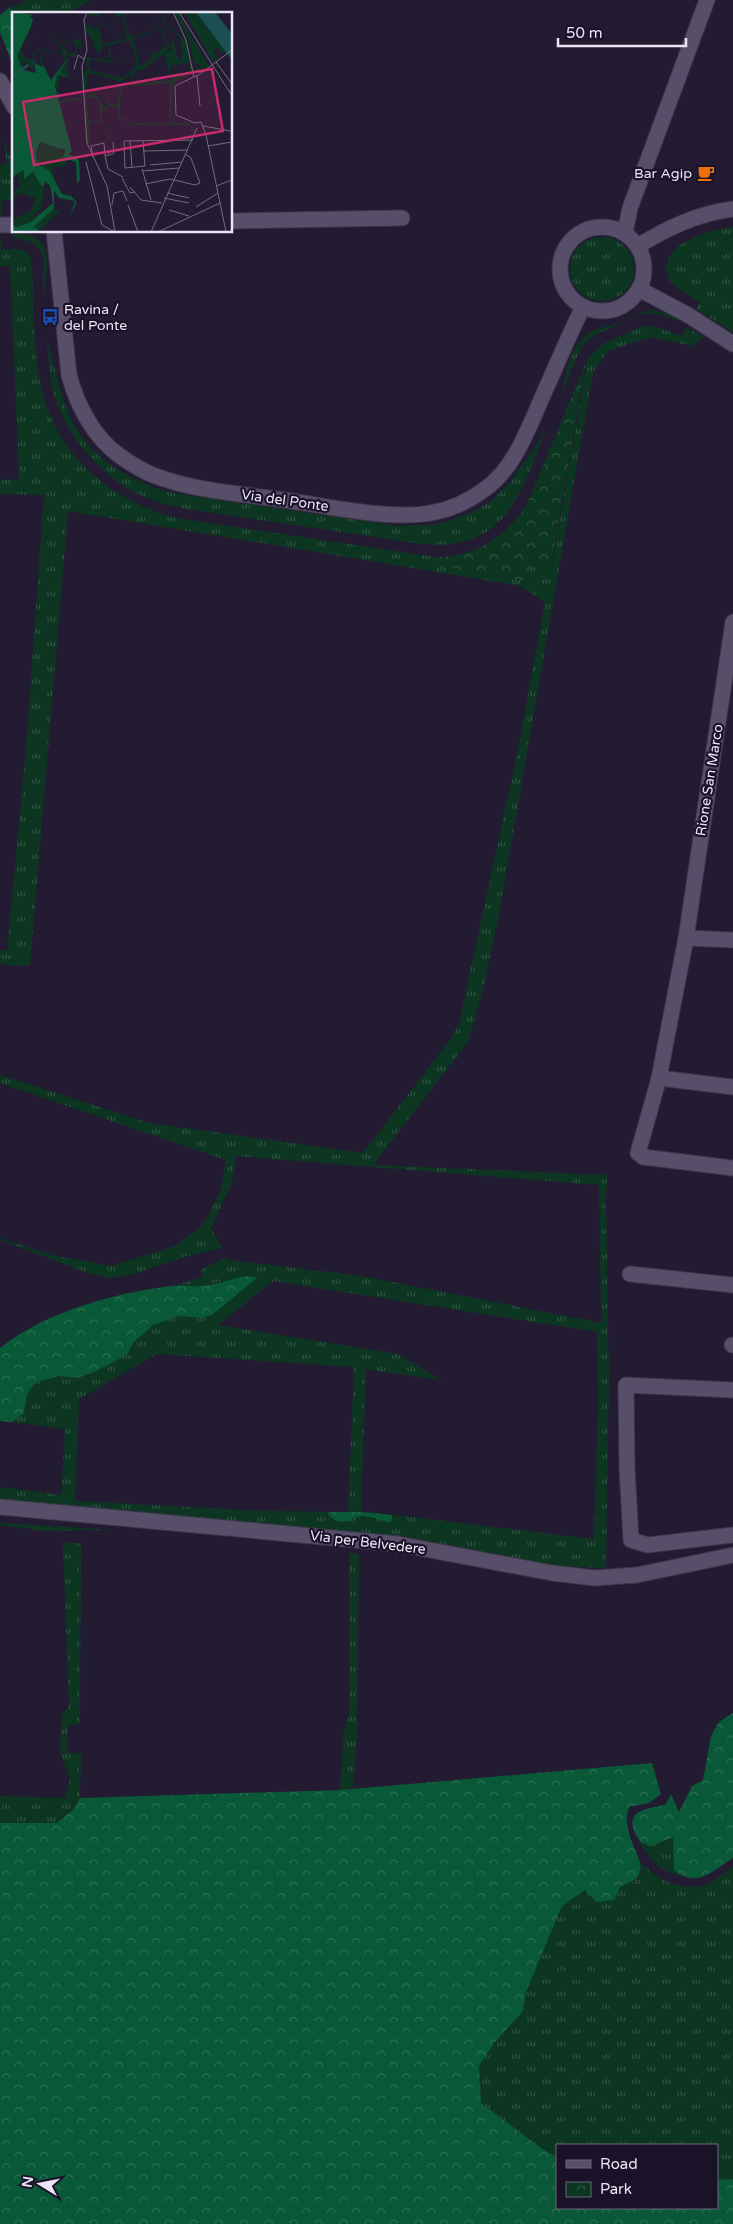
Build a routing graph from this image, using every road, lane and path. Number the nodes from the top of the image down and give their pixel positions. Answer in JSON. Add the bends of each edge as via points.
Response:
{"nodes":[{"id":1,"x":707,"y":0,"type":"edge"},
{"id":2,"x":0,"y":81,"type":"edge"},
{"id":3,"x":12,"y":103,"type":"edge"},
{"id":4,"x":733,"y":209,"type":"edge"},
{"id":5,"x":402,"y":218,"type":"dead end"},
{"id":6,"x":232,"y":221,"type":"edge"},
{"id":7,"x":54,"y":232,"type":"edge"},
{"id":8,"x":626,"y":233,"type":"junction"},
{"id":9,"x":638,"y":246,"type":"junction"},
{"id":10,"x":639,"y":289,"type":"junction"},
{"id":11,"x":583,"y":307,"type":"junction"},
{"id":12,"x":733,"y":344,"type":"edge"},
{"id":13,"x":733,"y":622,"type":"edge"},
{"id":14,"x":686,"y":938,"type":"junction"},
{"id":15,"x":733,"y":940,"type":"edge"},
{"id":16,"x":659,"y":1078,"type":"junction"},
{"id":17,"x":733,"y":1087,"type":"edge"},
{"id":18,"x":733,"y":1168,"type":"edge"},
{"id":19,"x":630,"y":1274,"type":"dead end"},
{"id":20,"x":733,"y":1285,"type":"edge"},
{"id":21,"x":733,"y":1390,"type":"edge"},
{"id":22,"x":0,"y":1507,"type":"edge"},
{"id":23,"x":733,"y":1535,"type":"edge"},
{"id":24,"x":733,"y":1555,"type":"edge"}],
"edges":[{"from":1,"to":8,"type":"street","via":[[630,208]]},
{"from":2,"to":3,"type":"street"},
{"from":4,"to":9,"type":"street","via":[[691,218]]},
{"from":5,"to":6,"type":"street"},
{"from":7,"to":11,"type":"street","name":"Via del Ponte","via":[[68,375],[82,410],[105,443],[134,465],[173,481],[332,507],[406,515],[430,513],[450,508],[487,488],[504,471],[522,443]]},
{"from":8,"to":9,"type":"street"},
{"from":8,"to":11,"type":"street","via":[[607,226],[588,228],[574,237],[564,250],[560,260],[560,279],[570,298]]},
{"from":9,"to":10,"type":"street","via":[[644,274]]},
{"from":10,"to":11,"type":"street","via":[[628,302],[608,311]]},
{"from":10,"to":12,"type":"street"},
{"from":13,"to":14,"type":"street","name":"Rione San Marco"},
{"from":14,"to":15,"type":"street"},
{"from":14,"to":16,"type":"street","name":"Rione San Marco"},
{"from":16,"to":17,"type":"street"},
{"from":16,"to":18,"type":"street","name":"Rione San Marco","via":[[638,1153]]},
{"from":19,"to":20,"type":"street"},
{"from":21,"to":23,"type":"street","via":[[626,1385],[631,1540],[648,1545]]},
{"from":22,"to":24,"type":"street","name":"Via per Belvedere","via":[[398,1544],[595,1578],[637,1575]]}]}
